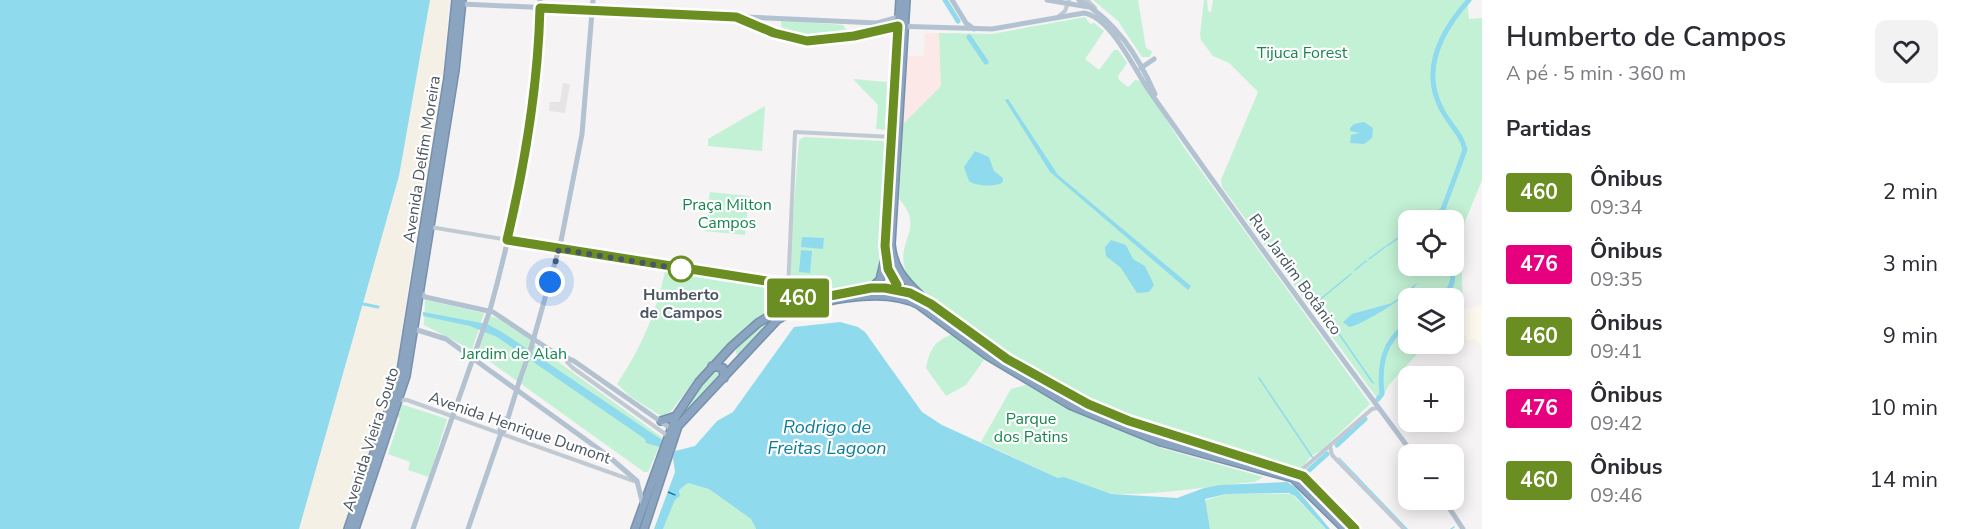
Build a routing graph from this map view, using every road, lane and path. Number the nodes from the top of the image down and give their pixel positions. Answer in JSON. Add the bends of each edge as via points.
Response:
{"nodes":[{"id":1,"x":540,"y":0,"type":"edge"},
{"id":2,"x":593,"y":0,"type":"edge"},
{"id":3,"x":900,"y":0,"type":"edge"},
{"id":4,"x":906,"y":0,"type":"edge"},
{"id":5,"x":952,"y":0,"type":"edge"},
{"id":6,"x":1047,"y":0,"type":"edge"},
{"id":7,"x":1079,"y":0,"type":"edge"},
{"id":8,"x":1088,"y":0,"type":"edge"},
{"id":9,"x":460,"y":1,"type":"edge"},
{"id":10,"x":1068,"y":2,"type":"edge"},
{"id":11,"x":540,"y":8,"type":"junction"},
{"id":12,"x":1089,"y":10,"type":"junction"},
{"id":13,"x":592,"y":11,"type":"junction"},
{"id":14,"x":1100,"y":13,"type":"junction"},
{"id":15,"x":902,"y":14,"type":"junction"},
{"id":16,"x":736,"y":17,"type":"junction"},
{"id":17,"x":1053,"y":19,"type":"junction"},
{"id":18,"x":901,"y":26,"type":"junction"},
{"id":19,"x":974,"y":29,"type":"junction"},
{"id":20,"x":1155,"y":58,"type":"dead end"},
{"id":21,"x":1142,"y":68,"type":"junction"},
{"id":22,"x":1137,"y":73,"type":"junction"},
{"id":23,"x":1160,"y":106,"type":"junction"},
{"id":24,"x":894,"y":137,"type":"junction"},
{"id":25,"x":427,"y":228,"type":"junction"},
{"id":26,"x":507,"y":240,"type":"junction"},
{"id":27,"x":559,"y":249,"type":"junction"},
{"id":28,"x":886,"y":256,"type":"junction"},
{"id":29,"x":764,"y":282,"type":"junction"},
{"id":30,"x":871,"y":288,"type":"junction"},
{"id":31,"x":788,"y":290,"type":"junction"},
{"id":32,"x":900,"y":290,"type":"junction"},
{"id":33,"x":420,"y":292,"type":"junction"},
{"id":34,"x":909,"y":300,"type":"junction"},
{"id":35,"x":412,"y":301,"type":"junction"},
{"id":36,"x":804,"y":301,"type":"junction"},
{"id":37,"x":789,"y":304,"type":"junction"},
{"id":38,"x":931,"y":304,"type":"junction"},
{"id":39,"x":781,"y":308,"type":"junction"},
{"id":40,"x":490,"y":310,"type":"junction"},
{"id":41,"x":777,"y":320,"type":"junction"},
{"id":42,"x":412,"y":321,"type":"junction"},
{"id":43,"x":414,"y":329,"type":"junction"},
{"id":44,"x":534,"y":338,"type":"junction"},
{"id":45,"x":732,"y":346,"type":"junction"},
{"id":46,"x":746,"y":355,"type":"junction"},
{"id":47,"x":569,"y":358,"type":"junction"},
{"id":48,"x":472,"y":359,"type":"junction"},
{"id":49,"x":712,"y":366,"type":"junction"},
{"id":50,"x":724,"y":378,"type":"junction"},
{"id":51,"x":517,"y":390,"type":"junction"},
{"id":52,"x":396,"y":400,"type":"junction"},
{"id":53,"x":1085,"y":408,"type":"junction"},
{"id":54,"x":1378,"y":408,"type":"junction"},
{"id":55,"x":452,"y":416,"type":"junction"},
{"id":56,"x":675,"y":416,"type":"junction"},
{"id":57,"x":661,"y":421,"type":"junction"},
{"id":58,"x":501,"y":434,"type":"junction"},
{"id":59,"x":1167,"y":434,"type":"junction"},
{"id":60,"x":670,"y":436,"type":"junction"},
{"id":61,"x":1168,"y":444,"type":"junction"},
{"id":62,"x":1405,"y":444,"type":"edge"},
{"id":63,"x":1330,"y":446,"type":"junction"},
{"id":64,"x":664,"y":456,"type":"junction"},
{"id":65,"x":624,"y":473,"type":"junction"},
{"id":66,"x":1297,"y":474,"type":"junction"},
{"id":67,"x":636,"y":481,"type":"junction"},
{"id":68,"x":659,"y":483,"type":"junction"},
{"id":69,"x":650,"y":485,"type":"junction"},
{"id":70,"x":359,"y":498,"type":"junction"},
{"id":71,"x":643,"y":507,"type":"junction"},
{"id":72,"x":1451,"y":510,"type":"edge"},
{"id":73,"x":1346,"y":525,"type":"edge"},
{"id":74,"x":356,"y":526,"type":"edge"},
{"id":75,"x":348,"y":529,"type":"edge"},
{"id":76,"x":413,"y":529,"type":"edge"},
{"id":77,"x":468,"y":529,"type":"edge"},
{"id":78,"x":635,"y":529,"type":"edge"},
{"id":79,"x":644,"y":529,"type":"edge"},
{"id":80,"x":1355,"y":529,"type":"edge"},
{"id":81,"x":1404,"y":529,"type":"edge"},
{"id":82,"x":1463,"y":529,"type":"edge"}],
"edges":[{"from":1,"to":11,"type":"main road"},
{"from":2,"to":13,"type":"main road"},
{"from":3,"to":15,"type":"highway"},
{"from":4,"to":15,"type":"highway"},
{"from":5,"to":19,"type":"main road"},
{"from":6,"to":10,"type":"main road"},
{"from":7,"to":12,"type":"main road"},
{"from":8,"to":14,"type":"street"},
{"from":9,"to":11,"type":"main road"},
{"from":9,"to":25,"type":"highway","name":"Avenida Delfim Moreira","via":[[455,70]]},
{"from":10,"to":12,"type":"main road"},
{"from":10,"to":17,"type":"street","via":[[1063,14]]},
{"from":11,"to":13,"type":"main road"},
{"from":11,"to":26,"type":"main road","via":[[528,138]]},
{"from":12,"to":14,"type":"main road","name":"Rua Jardim Botânico"},
{"from":12,"to":17,"type":"main road"},
{"from":12,"to":22,"type":"main road","name":"Rua Jardim Botânico","via":[[1118,40]]},
{"from":13,"to":16,"type":"main road"},
{"from":13,"to":27,"type":"main road","via":[[584,120]]},
{"from":14,"to":21,"type":"main road","name":"Rua Jardim Botânico","via":[[1116,29]]},
{"from":15,"to":16,"type":"main road","via":[[877,23]]},
{"from":15,"to":18,"type":"highway"},
{"from":16,"to":18,"type":"main road","via":[[807,41]]},
{"from":17,"to":19,"type":"main road"},
{"from":18,"to":19,"type":"main road"},
{"from":18,"to":24,"type":"highway"},
{"from":20,"to":21,"type":"main road"},
{"from":21,"to":22,"type":"main road"},
{"from":21,"to":23,"type":"main road","name":"Rua Jardim Botânico"},
{"from":22,"to":23,"type":"main road","name":"Rua Jardim Botânico"},
{"from":23,"to":54,"type":"main road","name":"Rua Jardim Botânico"},
{"from":24,"to":28,"type":"highway"},
{"from":24,"to":31,"type":"street","via":[[795,132]]},
{"from":24,"to":38,"type":"highway","via":[[893,257],[905,281]]},
{"from":25,"to":26,"type":"street"},
{"from":25,"to":33,"type":"highway","name":"Avenida Delfim Moreira"},
{"from":25,"to":35,"type":"highway","name":"Avenida Delfim Moreira"},
{"from":26,"to":27,"type":"street"},
{"from":26,"to":40,"type":"main road"},
{"from":27,"to":29,"type":"street"},
{"from":27,"to":44,"type":"main road"},
{"from":28,"to":30,"type":"highway","via":[[880,280]]},
{"from":28,"to":32,"type":"highway"},
{"from":29,"to":31,"type":"street","via":[[779,283]]},
{"from":29,"to":39,"type":"street","via":[[784,289]]},
{"from":30,"to":32,"type":"highway"},
{"from":30,"to":36,"type":"highway"},
{"from":31,"to":36,"type":"highway"},
{"from":31,"to":37,"type":"street"},
{"from":32,"to":34,"type":"highway"},
{"from":32,"to":38,"type":"highway"},
{"from":33,"to":40,"type":"main road","via":[[425,297]]},
{"from":33,"to":42,"type":"highway","name":"Avenida Delfim Moreira"},
{"from":34,"to":41,"type":"highway","via":[[867,295],[795,310]]},
{"from":34,"to":53,"type":"highway","via":[[1056,399]]},
{"from":35,"to":42,"type":"highway","name":"Avenida Delfim Moreira"},
{"from":35,"to":43,"type":"highway"},
{"from":36,"to":37,"type":"highway"},
{"from":37,"to":39,"type":"highway"},
{"from":37,"to":41,"type":"highway"},
{"from":38,"to":53,"type":"highway","via":[[1007,359]]},
{"from":39,"to":45,"type":"highway"},
{"from":40,"to":44,"type":"main road"},
{"from":40,"to":48,"type":"main road"},
{"from":41,"to":46,"type":"highway"},
{"from":42,"to":43,"type":"highway","name":"Avenida Vieira Souto"},
{"from":42,"to":52,"type":"highway","name":"Avenida Vieira Souto"},
{"from":43,"to":48,"type":"main road","via":[[442,337]]},
{"from":43,"to":52,"type":"highway","name":"Avenida Vieira Souto"},
{"from":44,"to":47,"type":"main road"},
{"from":44,"to":51,"type":"main road","bridge":true},
{"from":45,"to":46,"type":"highway","via":[[736,357]]},
{"from":45,"to":49,"type":"highway"},
{"from":46,"to":50,"type":"highway"},
{"from":47,"to":57,"type":"main road"},
{"from":47,"to":60,"type":"street","via":[[573,368]]},
{"from":48,"to":51,"type":"main road"},
{"from":48,"to":55,"type":"main road"},
{"from":49,"to":50,"type":"highway","via":[[723,368]]},
{"from":49,"to":56,"type":"highway"},
{"from":50,"to":60,"type":"highway"},
{"from":51,"to":58,"type":"main road"},
{"from":51,"to":65,"type":"main road"},
{"from":52,"to":55,"type":"street","name":"Avenida Henrique Dumont"},
{"from":52,"to":70,"type":"highway","name":"Avenida Vieira Souto"},
{"from":52,"to":74,"type":"highway","name":"Avenida Vieira Souto"},
{"from":53,"to":59,"type":"highway"},
{"from":53,"to":61,"type":"highway"},
{"from":54,"to":62,"type":"main road","name":"Rua Jardim Botânico"},
{"from":54,"to":63,"type":"street"},
{"from":55,"to":58,"type":"street","name":"Avenida Henrique Dumont"},
{"from":55,"to":76,"type":"main road"},
{"from":56,"to":57,"type":"highway"},
{"from":56,"to":60,"type":"highway"},
{"from":57,"to":60,"type":"main road"},
{"from":58,"to":65,"type":"street","name":"Avenida Henrique Dumont"},
{"from":58,"to":77,"type":"main road"},
{"from":59,"to":61,"type":"highway"},
{"from":59,"to":66,"type":"highway"},
{"from":60,"to":64,"type":"highway"},
{"from":61,"to":73,"type":"highway","via":[[1288,476]]},
{"from":63,"to":66,"type":"street"},
{"from":63,"to":81,"type":"street","via":[[1332,455]]},
{"from":64,"to":68,"type":"highway"},
{"from":64,"to":69,"type":"highway"},
{"from":65,"to":67,"type":"main road"},
{"from":66,"to":73,"type":"highway","via":[[1306,479]]},
{"from":67,"to":69,"type":"main road"},
{"from":67,"to":71,"type":"main road"},
{"from":68,"to":69,"type":"highway"},
{"from":68,"to":79,"type":"highway"},
{"from":69,"to":71,"type":"highway"},
{"from":70,"to":74,"type":"highway"},
{"from":70,"to":75,"type":"highway","name":"Avenida Vieira Souto"},
{"from":71,"to":78,"type":"highway"},
{"from":72,"to":82,"type":"main road"},
{"from":73,"to":80,"type":"highway"}]}
